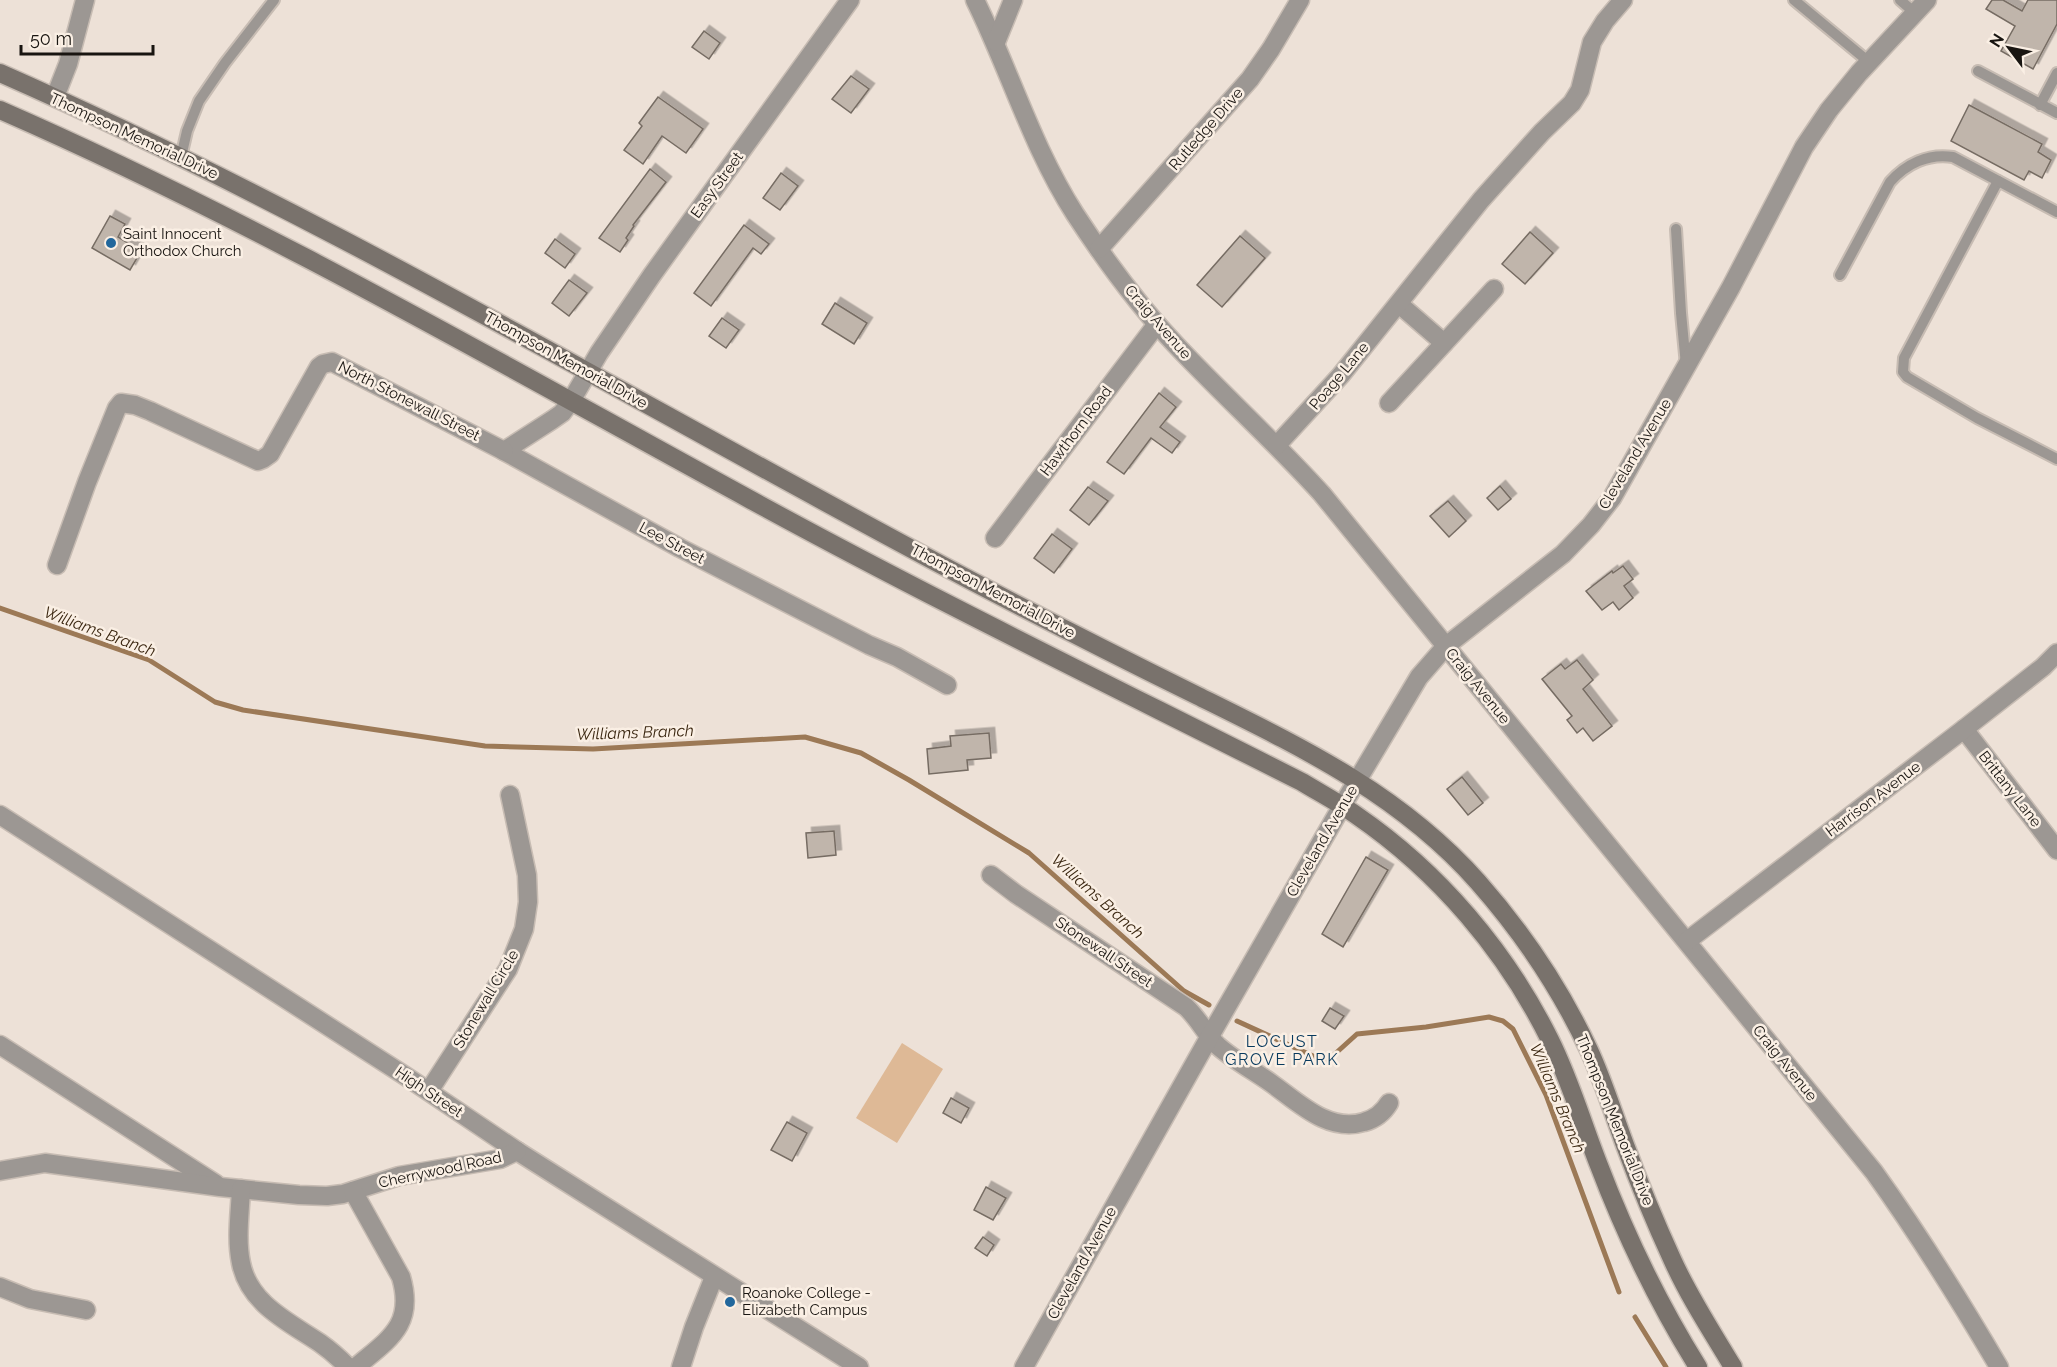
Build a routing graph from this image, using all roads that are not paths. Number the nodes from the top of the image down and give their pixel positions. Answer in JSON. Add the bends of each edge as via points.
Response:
{"nodes":[{"id":1,"x":85,"y":0,"type":"edge"},
{"id":2,"x":274,"y":0,"type":"edge"},
{"id":3,"x":850,"y":0,"type":"edge"},
{"id":4,"x":975,"y":0,"type":"edge"},
{"id":5,"x":1013,"y":0,"type":"edge"},
{"id":6,"x":1300,"y":0,"type":"edge"},
{"id":7,"x":1623,"y":0,"type":"edge"},
{"id":8,"x":1794,"y":0,"type":"edge"},
{"id":9,"x":1900,"y":0,"type":"edge"},
{"id":10,"x":1921,"y":6,"type":"edge"},
{"id":11,"x":996,"y":42,"type":"junction"},
{"id":12,"x":1869,"y":62,"type":"junction"},
{"id":13,"x":1978,"y":71,"type":"dead end"},
{"id":14,"x":2057,"y":73,"type":"edge"},
{"id":15,"x":0,"y":74,"type":"edge"},
{"id":16,"x":55,"y":97,"type":"junction"},
{"id":17,"x":2040,"y":105,"type":"junction"},
{"id":18,"x":0,"y":110,"type":"edge"},
{"id":19,"x":2057,"y":113,"type":"edge"},
{"id":20,"x":181,"y":157,"type":"junction"},
{"id":21,"x":1998,"y":181,"type":"junction"},
{"id":22,"x":2057,"y":212,"type":"edge"},
{"id":23,"x":1676,"y":229,"type":"dead end"},
{"id":24,"x":1099,"y":249,"type":"junction"},
{"id":25,"x":1840,"y":275,"type":"dead end"},
{"id":26,"x":1494,"y":289,"type":"dead end"},
{"id":27,"x":1399,"y":304,"type":"junction"},
{"id":28,"x":1157,"y":324,"type":"junction"},
{"id":29,"x":1444,"y":343,"type":"junction"},
{"id":30,"x":1687,"y":368,"type":"junction"},
{"id":31,"x":588,"y":372,"type":"junction"},
{"id":32,"x":571,"y":401,"type":"junction"},
{"id":33,"x":1389,"y":404,"type":"dead end"},
{"id":34,"x":1277,"y":445,"type":"junction"},
{"id":35,"x":504,"y":451,"type":"junction"},
{"id":36,"x":2057,"y":459,"type":"edge"},
{"id":37,"x":995,"y":538,"type":"dead end"},
{"id":38,"x":57,"y":565,"type":"dead end"},
{"id":39,"x":1446,"y":646,"type":"junction"},
{"id":40,"x":2057,"y":653,"type":"edge"},
{"id":41,"x":947,"y":685,"type":"dead end"},
{"id":42,"x":1964,"y":729,"type":"junction"},
{"id":43,"x":1358,"y":780,"type":"junction"},
{"id":44,"x":510,"y":795,"type":"dead end"},
{"id":45,"x":1342,"y":806,"type":"junction"},
{"id":46,"x":0,"y":815,"type":"edge"},
{"id":47,"x":2057,"y":850,"type":"edge"},
{"id":48,"x":991,"y":875,"type":"dead end"},
{"id":49,"x":1687,"y":941,"type":"junction"},
{"id":50,"x":1210,"y":1036,"type":"junction"},
{"id":51,"x":0,"y":1046,"type":"edge"},
{"id":52,"x":429,"y":1091,"type":"junction"},
{"id":53,"x":1389,"y":1104,"type":"dead end"},
{"id":54,"x":517,"y":1151,"type":"junction"},
{"id":55,"x":0,"y":1172,"type":"edge"},
{"id":56,"x":220,"y":1187,"type":"junction"},
{"id":57,"x":241,"y":1189,"type":"junction"},
{"id":58,"x":353,"y":1191,"type":"junction"},
{"id":59,"x":714,"y":1277,"type":"junction"},
{"id":60,"x":0,"y":1287,"type":"edge"},
{"id":61,"x":86,"y":1310,"type":"dead end"},
{"id":62,"x":348,"y":1367,"type":"edge"},
{"id":63,"x":356,"y":1367,"type":"edge"},
{"id":64,"x":681,"y":1367,"type":"edge"},
{"id":65,"x":859,"y":1367,"type":"edge"},
{"id":66,"x":1024,"y":1367,"type":"edge"},
{"id":67,"x":1698,"y":1367,"type":"edge"},
{"id":68,"x":1733,"y":1367,"type":"edge"},
{"id":69,"x":1999,"y":1367,"type":"edge"}],
"edges":[{"from":1,"to":16,"type":"street"},
{"from":2,"to":20,"type":"lane","via":[[199,101]]},
{"from":3,"to":31,"type":"street","name":"Easy Street","via":[[652,275]]},
{"from":4,"to":11,"type":"street","name":"Craig Avenue"},
{"from":5,"to":11,"type":"street"},
{"from":6,"to":24,"type":"street","name":"Rutledge Drive","via":[[1250,78]]},
{"from":7,"to":27,"type":"street","name":"Poage Lane","via":[[1592,42],[1580,90],[1572,103],[1481,200]]},
{"from":8,"to":12,"type":"lane"},
{"from":9,"to":10,"type":"lane"},
{"from":10,"to":12,"type":"street","name":"Cleveland Avenue"},
{"from":11,"to":24,"type":"street","name":"Craig Avenue","via":[[1037,145]]},
{"from":12,"to":30,"type":"street","name":"Cleveland Avenue","via":[[1804,147]]},
{"from":13,"to":17,"type":"lane"},
{"from":14,"to":17,"type":"lane"},
{"from":15,"to":16,"type":"main road","name":"Thompson Memorial Drive"},
{"from":16,"to":20,"type":"main road","name":"Thompson Memorial Drive"},
{"from":17,"to":19,"type":"lane"},
{"from":18,"to":32,"type":"main road","name":"Thompson Memorial Drive","via":[[319,263]]},
{"from":20,"to":31,"type":"main road","name":"Thompson Memorial Drive","via":[[350,242]]},
{"from":21,"to":22,"type":"lane"},
{"from":21,"to":25,"type":"lane","via":[[1947,156],[1928,157],[1908,166],[1890,182]]},
{"from":21,"to":36,"type":"lane","via":[[1904,358],[1903,372],[1977,418]]},
{"from":23,"to":30,"type":"lane"},
{"from":24,"to":28,"type":"street","name":"Craig Avenue"},
{"from":26,"to":29,"type":"street"},
{"from":27,"to":29,"type":"street"},
{"from":27,"to":34,"type":"street","name":"Poage Lane"},
{"from":28,"to":34,"type":"street","name":"Craig Avenue"},
{"from":28,"to":37,"type":"street","name":"Hawthorn Road"},
{"from":29,"to":33,"type":"street"},
{"from":30,"to":39,"type":"street","name":"Cleveland Avenue","via":[[1612,498],[1591,525],[1563,554]]},
{"from":31,"to":32,"type":"street"},
{"from":31,"to":43,"type":"main road","name":"Thompson Memorial Drive","via":[[965,577]]},
{"from":32,"to":35,"type":"street","via":[[552,420]]},
{"from":32,"to":45,"type":"main road","name":"Thompson Memorial Drive","via":[[755,502]]},
{"from":34,"to":39,"type":"street","name":"Craig Avenue"},
{"from":35,"to":38,"type":"street","name":"North Stonewall Street","via":[[332,362],[319,367],[270,454],[258,461],[150,411],[121,403]]},
{"from":35,"to":41,"type":"street","name":"Lee Street","via":[[680,548]]},
{"from":39,"to":43,"type":"street","name":"Cleveland Avenue","via":[[1419,677]]},
{"from":39,"to":49,"type":"street","name":"Craig Avenue"},
{"from":40,"to":42,"type":"street","name":"Harrison Avenue"},
{"from":42,"to":47,"type":"street","name":"Brittany Lane"},
{"from":42,"to":49,"type":"street","name":"Harrison Avenue"},
{"from":43,"to":45,"type":"street","name":"Cleveland Avenue"},
{"from":43,"to":68,"type":"main road","name":"Thompson Memorial Drive","via":[[1442,845],[1512,921],[1541,962],[1592,1057],[1675,1265]]},
{"from":44,"to":52,"type":"street","name":"Stonewall Circle","via":[[527,875],[525,929],[508,969]]},
{"from":45,"to":50,"type":"street","name":"Cleveland Avenue"},
{"from":45,"to":67,"type":"main road","name":"Thompson Memorial Drive","via":[[1431,876],[1500,955],[1524,992],[1573,1091],[1610,1192],[1644,1269]]},
{"from":46,"to":52,"type":"street","name":"High Street"},
{"from":48,"to":50,"type":"street","name":"Stonewall Street","via":[[1186,1007]]},
{"from":49,"to":69,"type":"street","name":"Craig Avenue","via":[[1874,1172],[1927,1246]]},
{"from":50,"to":53,"type":"street","name":"Stonewall Street","via":[[1218,1046],[1330,1122],[1341,1125],[1371,1120]]},
{"from":50,"to":66,"type":"street","name":"Cleveland Avenue"},
{"from":51,"to":56,"type":"street","name":"Cherrywood Road"},
{"from":52,"to":54,"type":"street","name":"High Street"},
{"from":54,"to":58,"type":"street","name":"Cherrywood Road","via":[[500,1160],[399,1176]]},
{"from":54,"to":59,"type":"street","name":"High Street"},
{"from":55,"to":56,"type":"street","name":"Cherrywood Road","via":[[45,1162]]},
{"from":56,"to":57,"type":"street","name":"Cherrywood Road"},
{"from":57,"to":58,"type":"street","name":"Cherrywood Road","via":[[327,1196]]},
{"from":57,"to":62,"type":"street","via":[[240,1262],[255,1294],[274,1314],[320,1343]]},
{"from":58,"to":63,"type":"street","via":[[401,1277],[405,1292],[402,1322]]},
{"from":59,"to":64,"type":"street"},
{"from":59,"to":65,"type":"street","name":"High Street"},
{"from":60,"to":61,"type":"street","via":[[30,1299]]}]}
